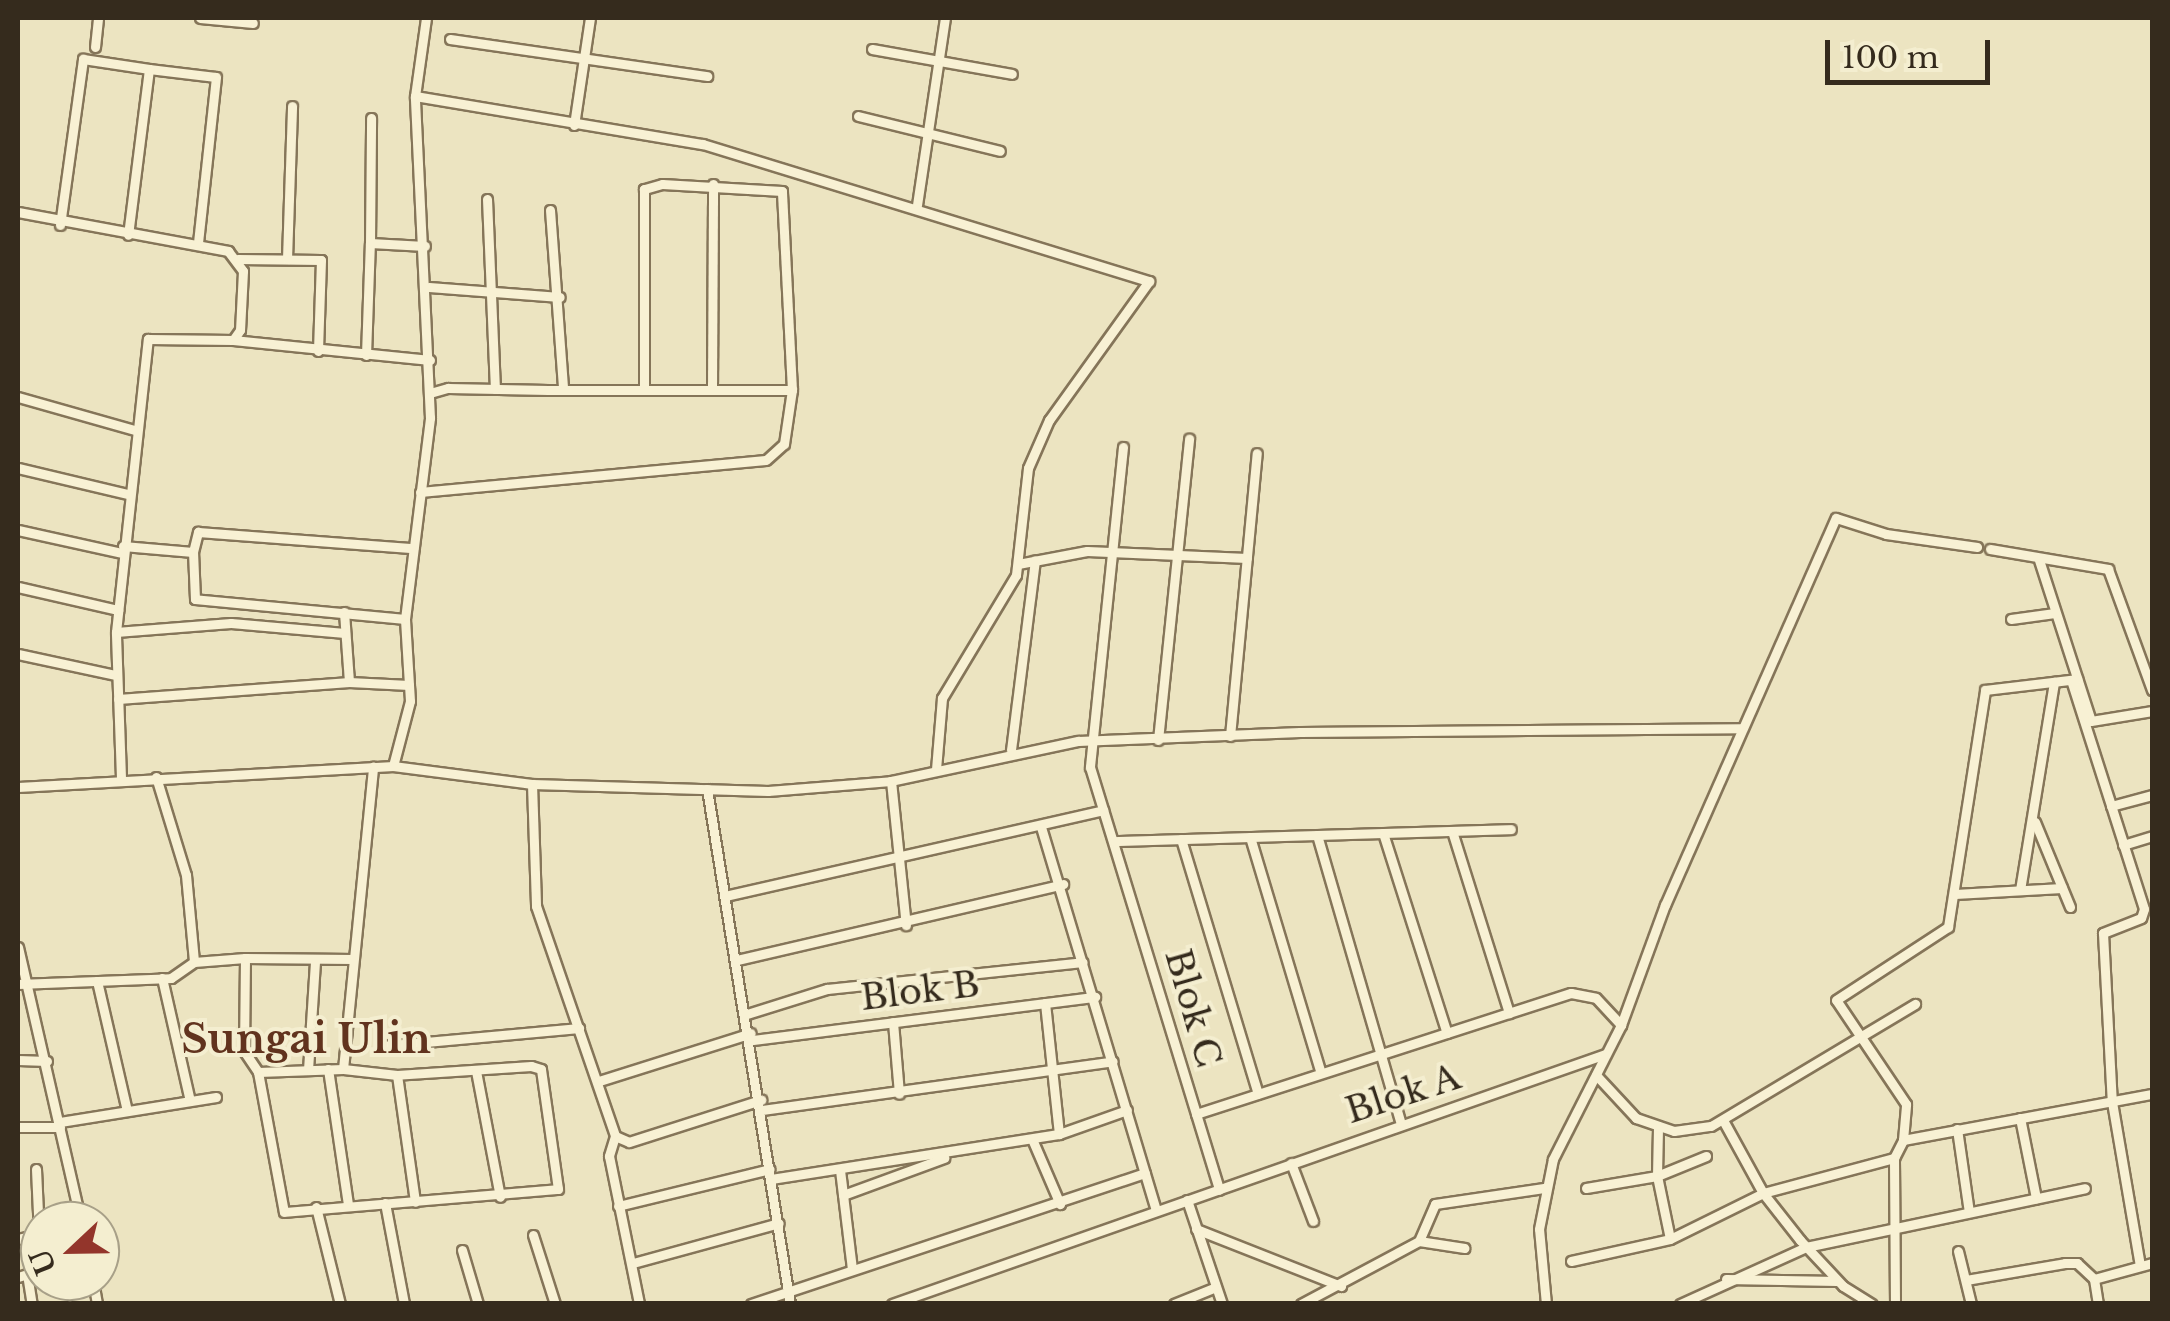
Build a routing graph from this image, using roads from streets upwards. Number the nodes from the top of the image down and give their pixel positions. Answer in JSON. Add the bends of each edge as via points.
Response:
{"nodes":[{"id":1,"x":98,"y":18,"type":"edge"},
{"id":2,"x":200,"y":18,"type":"edge"},
{"id":3,"x":426,"y":18,"type":"edge"},
{"id":4,"x":590,"y":18,"type":"edge"},
{"id":5,"x":945,"y":18,"type":"edge"},
{"id":6,"x":253,"y":23,"type":"dead end"},
{"id":7,"x":450,"y":39,"type":"dead end"},
{"id":8,"x":95,"y":47,"type":"dead end"},
{"id":9,"x":872,"y":49,"type":"dead end"},
{"id":10,"x":584,"y":60,"type":"junction"},
{"id":11,"x":938,"y":62,"type":"junction"},
{"id":12,"x":149,"y":68,"type":"junction"},
{"id":13,"x":1012,"y":74,"type":"dead end"},
{"id":14,"x":707,"y":76,"type":"dead end"},
{"id":15,"x":415,"y":96,"type":"junction"},
{"id":16,"x":292,"y":106,"type":"dead end"},
{"id":17,"x":858,"y":116,"type":"dead end"},
{"id":18,"x":371,"y":118,"type":"dead end"},
{"id":19,"x":574,"y":125,"type":"junction"},
{"id":20,"x":928,"y":133,"type":"junction"},
{"id":21,"x":1000,"y":151,"type":"dead end"},
{"id":22,"x":713,"y":184,"type":"junction"},
{"id":23,"x":487,"y":199,"type":"dead end"},
{"id":24,"x":917,"y":205,"type":"junction"},
{"id":25,"x":550,"y":210,"type":"dead end"},
{"id":26,"x":18,"y":212,"type":"edge"},
{"id":27,"x":60,"y":225,"type":"junction"},
{"id":28,"x":128,"y":235,"type":"junction"},
{"id":29,"x":370,"y":243,"type":"junction"},
{"id":30,"x":198,"y":244,"type":"junction"},
{"id":31,"x":425,"y":246,"type":"junction"},
{"id":32,"x":238,"y":259,"type":"junction"},
{"id":33,"x":287,"y":259,"type":"junction"},
{"id":34,"x":429,"y":287,"type":"junction"},
{"id":35,"x":492,"y":290,"type":"junction"},
{"id":36,"x":560,"y":298,"type":"junction"},
{"id":37,"x":233,"y":340,"type":"junction"},
{"id":38,"x":318,"y":351,"type":"junction"},
{"id":39,"x":366,"y":355,"type":"junction"},
{"id":40,"x":430,"y":360,"type":"junction"},
{"id":41,"x":496,"y":388,"type":"junction"},
{"id":42,"x":563,"y":388,"type":"junction"},
{"id":43,"x":644,"y":389,"type":"junction"},
{"id":44,"x":712,"y":390,"type":"junction"},
{"id":45,"x":792,"y":390,"type":"junction"},
{"id":46,"x":430,"y":393,"type":"junction"},
{"id":47,"x":18,"y":397,"type":"edge"},
{"id":48,"x":135,"y":430,"type":"junction"},
{"id":49,"x":1189,"y":439,"type":"dead end"},
{"id":50,"x":1123,"y":447,"type":"dead end"},
{"id":51,"x":1257,"y":453,"type":"dead end"},
{"id":52,"x":18,"y":468,"type":"edge"},
{"id":53,"x":420,"y":492,"type":"junction"},
{"id":54,"x":127,"y":494,"type":"junction"},
{"id":55,"x":18,"y":530,"type":"edge"},
{"id":56,"x":1977,"y":547,"type":"dead end"},
{"id":57,"x":414,"y":548,"type":"junction"},
{"id":58,"x":1990,"y":549,"type":"dead end"},
{"id":59,"x":123,"y":550,"type":"junction"},
{"id":60,"x":193,"y":552,"type":"junction"},
{"id":61,"x":1108,"y":552,"type":"junction"},
{"id":62,"x":1177,"y":552,"type":"junction"},
{"id":63,"x":1247,"y":558,"type":"junction"},
{"id":64,"x":2039,"y":560,"type":"junction"},
{"id":65,"x":1035,"y":561,"type":"junction"},
{"id":66,"x":1018,"y":564,"type":"junction"},
{"id":67,"x":18,"y":587,"type":"edge"},
{"id":68,"x":118,"y":610,"type":"junction"},
{"id":69,"x":344,"y":612,"type":"junction"},
{"id":70,"x":2056,"y":613,"type":"junction"},
{"id":71,"x":405,"y":619,"type":"junction"},
{"id":72,"x":2011,"y":620,"type":"dead end"},
{"id":73,"x":116,"y":632,"type":"junction"},
{"id":74,"x":346,"y":634,"type":"junction"},
{"id":75,"x":18,"y":654,"type":"edge"},
{"id":76,"x":115,"y":675,"type":"junction"},
{"id":77,"x":2074,"y":679,"type":"junction"},
{"id":78,"x":349,"y":682,"type":"junction"},
{"id":79,"x":2054,"y":682,"type":"junction"},
{"id":80,"x":409,"y":685,"type":"junction"},
{"id":81,"x":2152,"y":690,"type":"edge"},
{"id":82,"x":118,"y":699,"type":"junction"},
{"id":83,"x":2152,"y":710,"type":"edge"},
{"id":84,"x":1742,"y":728,"type":"junction"},
{"id":85,"x":1230,"y":736,"type":"junction"},
{"id":86,"x":1158,"y":740,"type":"junction"},
{"id":87,"x":1090,"y":742,"type":"junction"},
{"id":88,"x":1011,"y":750,"type":"junction"},
{"id":89,"x":373,"y":766,"type":"junction"},
{"id":90,"x":392,"y":766,"type":"junction"},
{"id":91,"x":936,"y":770,"type":"junction"},
{"id":92,"x":156,"y":776,"type":"junction"},
{"id":93,"x":121,"y":778,"type":"junction"},
{"id":94,"x":891,"y":780,"type":"junction"},
{"id":95,"x":532,"y":784,"type":"junction"},
{"id":96,"x":18,"y":788,"type":"edge"},
{"id":97,"x":708,"y":789,"type":"junction"},
{"id":98,"x":2152,"y":795,"type":"edge"},
{"id":99,"x":2111,"y":806,"type":"junction"},
{"id":100,"x":1103,"y":810,"type":"junction"},
{"id":101,"x":2034,"y":818,"type":"junction"},
{"id":102,"x":1041,"y":827,"type":"junction"},
{"id":103,"x":1511,"y":829,"type":"dead end"},
{"id":104,"x":1452,"y":831,"type":"junction"},
{"id":105,"x":1383,"y":833,"type":"junction"},
{"id":106,"x":1317,"y":835,"type":"junction"},
{"id":107,"x":2152,"y":836,"type":"edge"},
{"id":108,"x":1250,"y":837,"type":"junction"},
{"id":109,"x":1181,"y":839,"type":"junction"},
{"id":110,"x":1116,"y":841,"type":"junction"},
{"id":111,"x":2124,"y":845,"type":"junction"},
{"id":112,"x":898,"y":862,"type":"junction"},
{"id":113,"x":1063,"y":884,"type":"junction"},
{"id":114,"x":2062,"y":888,"type":"junction"},
{"id":115,"x":2020,"y":890,"type":"junction"},
{"id":116,"x":1956,"y":894,"type":"junction"},
{"id":117,"x":726,"y":896,"type":"junction"},
{"id":118,"x":2070,"y":907,"type":"dead end"},
{"id":119,"x":906,"y":925,"type":"junction"},
{"id":120,"x":18,"y":946,"type":"edge"},
{"id":121,"x":245,"y":958,"type":"junction"},
{"id":122,"x":353,"y":959,"type":"junction"},
{"id":123,"x":737,"y":960,"type":"junction"},
{"id":124,"x":315,"y":961,"type":"junction"},
{"id":125,"x":194,"y":962,"type":"junction"},
{"id":126,"x":1083,"y":962,"type":"junction"},
{"id":127,"x":162,"y":978,"type":"junction"},
{"id":128,"x":97,"y":981,"type":"junction"},
{"id":129,"x":22,"y":984,"type":"edge"},
{"id":130,"x":1095,"y":997,"type":"junction"},
{"id":131,"x":1045,"y":1003,"type":"junction"},
{"id":132,"x":1915,"y":1004,"type":"dead end"},
{"id":133,"x":1509,"y":1013,"type":"junction"},
{"id":134,"x":747,"y":1014,"type":"junction"},
{"id":135,"x":892,"y":1022,"type":"junction"},
{"id":136,"x":1620,"y":1025,"type":"junction"},
{"id":137,"x":579,"y":1028,"type":"junction"},
{"id":138,"x":1446,"y":1033,"type":"junction"},
{"id":139,"x":752,"y":1036,"type":"junction"},
{"id":140,"x":1862,"y":1037,"type":"junction"},
{"id":141,"x":382,"y":1046,"type":"dead end"},
{"id":142,"x":1384,"y":1053,"type":"junction"},
{"id":143,"x":1606,"y":1054,"type":"junction"},
{"id":144,"x":18,"y":1060,"type":"edge"},
{"id":145,"x":1113,"y":1060,"type":"junction"},
{"id":146,"x":46,"y":1061,"type":"junction"},
{"id":147,"x":343,"y":1068,"type":"junction"},
{"id":148,"x":1051,"y":1068,"type":"junction"},
{"id":149,"x":328,"y":1069,"type":"junction"},
{"id":150,"x":308,"y":1070,"type":"junction"},
{"id":151,"x":476,"y":1070,"type":"junction"},
{"id":152,"x":258,"y":1072,"type":"junction"},
{"id":153,"x":1321,"y":1074,"type":"junction"},
{"id":154,"x":1596,"y":1075,"type":"junction"},
{"id":155,"x":397,"y":1076,"type":"junction"},
{"id":156,"x":599,"y":1081,"type":"junction"},
{"id":157,"x":899,"y":1094,"type":"junction"},
{"id":158,"x":1258,"y":1094,"type":"junction"},
{"id":159,"x":2152,"y":1094,"type":"edge"},
{"id":160,"x":216,"y":1096,"type":"dead end"},
{"id":161,"x":190,"y":1101,"type":"junction"},
{"id":162,"x":2112,"y":1102,"type":"junction"},
{"id":163,"x":762,"y":1105,"type":"junction"},
{"id":164,"x":1127,"y":1110,"type":"junction"},
{"id":165,"x":128,"y":1111,"type":"junction"},
{"id":166,"x":1196,"y":1114,"type":"junction"},
{"id":167,"x":2020,"y":1118,"type":"junction"},
{"id":168,"x":1400,"y":1121,"type":"junction"},
{"id":169,"x":1724,"y":1122,"type":"junction"},
{"id":170,"x":60,"y":1124,"type":"junction"},
{"id":171,"x":18,"y":1127,"type":"edge"},
{"id":172,"x":1658,"y":1128,"type":"junction"},
{"id":173,"x":1956,"y":1130,"type":"junction"},
{"id":174,"x":1059,"y":1134,"type":"junction"},
{"id":175,"x":615,"y":1136,"type":"junction"},
{"id":176,"x":1032,"y":1139,"type":"junction"},
{"id":177,"x":1903,"y":1140,"type":"junction"},
{"id":178,"x":968,"y":1149,"type":"junction"},
{"id":179,"x":1706,"y":1156,"type":"dead end"},
{"id":180,"x":1894,"y":1158,"type":"junction"},
{"id":181,"x":1290,"y":1163,"type":"junction"},
{"id":182,"x":36,"y":1169,"type":"dead end"},
{"id":183,"x":840,"y":1170,"type":"junction"},
{"id":184,"x":1144,"y":1173,"type":"junction"},
{"id":185,"x":770,"y":1174,"type":"junction"},
{"id":186,"x":1658,"y":1176,"type":"junction"},
{"id":187,"x":1544,"y":1188,"type":"junction"},
{"id":188,"x":1586,"y":1188,"type":"dead end"},
{"id":189,"x":2085,"y":1188,"type":"dead end"},
{"id":190,"x":1219,"y":1190,"type":"junction"},
{"id":191,"x":1763,"y":1194,"type":"junction"},
{"id":192,"x":844,"y":1195,"type":"junction"},
{"id":193,"x":500,"y":1197,"type":"junction"},
{"id":194,"x":2036,"y":1198,"type":"junction"},
{"id":195,"x":1186,"y":1200,"type":"junction"},
{"id":196,"x":38,"y":1201,"type":"edge"},
{"id":197,"x":76,"y":1201,"type":"edge"},
{"id":198,"x":416,"y":1202,"type":"junction"},
{"id":199,"x":385,"y":1204,"type":"junction"},
{"id":200,"x":1060,"y":1204,"type":"junction"},
{"id":201,"x":348,"y":1206,"type":"junction"},
{"id":202,"x":618,"y":1206,"type":"junction"},
{"id":203,"x":316,"y":1207,"type":"junction"},
{"id":204,"x":1156,"y":1210,"type":"junction"},
{"id":205,"x":1969,"y":1212,"type":"junction"},
{"id":206,"x":1313,"y":1221,"type":"dead end"},
{"id":207,"x":779,"y":1223,"type":"junction"},
{"id":208,"x":1891,"y":1226,"type":"junction"},
{"id":209,"x":1196,"y":1229,"type":"junction"},
{"id":210,"x":533,"y":1235,"type":"dead end"},
{"id":211,"x":1670,"y":1239,"type":"junction"},
{"id":212,"x":1419,"y":1241,"type":"junction"},
{"id":213,"x":1464,"y":1248,"type":"dead end"},
{"id":214,"x":1806,"y":1248,"type":"junction"},
{"id":215,"x":462,"y":1250,"type":"dead end"},
{"id":216,"x":1958,"y":1250,"type":"dead end"},
{"id":217,"x":1572,"y":1261,"type":"dead end"},
{"id":218,"x":2152,"y":1262,"type":"edge"},
{"id":219,"x":634,"y":1263,"type":"junction"},
{"id":220,"x":2140,"y":1266,"type":"junction"},
{"id":221,"x":852,"y":1270,"type":"junction"},
{"id":222,"x":18,"y":1277,"type":"edge"},
{"id":223,"x":1726,"y":1279,"type":"junction"},
{"id":224,"x":1966,"y":1280,"type":"junction"},
{"id":225,"x":2094,"y":1280,"type":"junction"},
{"id":226,"x":1838,"y":1281,"type":"junction"},
{"id":227,"x":1340,"y":1286,"type":"junction"},
{"id":228,"x":1216,"y":1288,"type":"junction"},
{"id":229,"x":788,"y":1290,"type":"junction"},
{"id":230,"x":32,"y":1304,"type":"edge"},
{"id":231,"x":340,"y":1304,"type":"edge"},
{"id":232,"x":404,"y":1304,"type":"edge"},
{"id":233,"x":478,"y":1304,"type":"edge"},
{"id":234,"x":555,"y":1304,"type":"edge"},
{"id":235,"x":639,"y":1304,"type":"edge"},
{"id":236,"x":752,"y":1304,"type":"edge"},
{"id":237,"x":790,"y":1304,"type":"edge"},
{"id":238,"x":892,"y":1304,"type":"edge"},
{"id":239,"x":1174,"y":1304,"type":"edge"},
{"id":240,"x":1222,"y":1304,"type":"edge"},
{"id":241,"x":1301,"y":1304,"type":"edge"},
{"id":242,"x":1546,"y":1304,"type":"edge"},
{"id":243,"x":1680,"y":1304,"type":"edge"},
{"id":244,"x":1872,"y":1304,"type":"edge"},
{"id":245,"x":1894,"y":1304,"type":"edge"},
{"id":246,"x":1971,"y":1304,"type":"edge"},
{"id":247,"x":2098,"y":1304,"type":"edge"}],
"edges":[{"from":1,"to":8,"type":"street"},
{"from":2,"to":6,"type":"street"},
{"from":3,"to":15,"type":"street"},
{"from":4,"to":10,"type":"street"},
{"from":5,"to":11,"type":"street"},
{"from":7,"to":10,"type":"street"},
{"from":9,"to":11,"type":"street"},
{"from":10,"to":14,"type":"street"},
{"from":10,"to":19,"type":"street"},
{"from":11,"to":13,"type":"street"},
{"from":11,"to":20,"type":"street"},
{"from":12,"to":27,"type":"street","via":[[83,59]]},
{"from":12,"to":28,"type":"street"},
{"from":12,"to":30,"type":"street","via":[[216,77]]},
{"from":15,"to":19,"type":"street"},
{"from":15,"to":31,"type":"street"},
{"from":16,"to":33,"type":"street"},
{"from":17,"to":20,"type":"street"},
{"from":18,"to":29,"type":"street"},
{"from":19,"to":24,"type":"street","via":[[703,144]]},
{"from":20,"to":21,"type":"street"},
{"from":20,"to":24,"type":"street"},
{"from":22,"to":43,"type":"street","via":[[644,189]]},
{"from":22,"to":44,"type":"street"},
{"from":22,"to":45,"type":"street","via":[[778,188],[785,196]]},
{"from":23,"to":35,"type":"street"},
{"from":24,"to":66,"type":"street","via":[[1150,281],[1049,420],[1022,496]]},
{"from":25,"to":36,"type":"street"},
{"from":26,"to":27,"type":"street"},
{"from":27,"to":28,"type":"street"},
{"from":28,"to":30,"type":"street"},
{"from":29,"to":31,"type":"street"},
{"from":29,"to":39,"type":"street"},
{"from":30,"to":32,"type":"street"},
{"from":31,"to":34,"type":"street"},
{"from":32,"to":33,"type":"street"},
{"from":32,"to":37,"type":"street","via":[[242,300]]},
{"from":33,"to":38,"type":"street","via":[[321,260]]},
{"from":34,"to":35,"type":"street"},
{"from":34,"to":40,"type":"street"},
{"from":35,"to":36,"type":"street"},
{"from":35,"to":41,"type":"street"},
{"from":36,"to":42,"type":"street"},
{"from":37,"to":38,"type":"street"},
{"from":37,"to":48,"type":"street","via":[[148,339]]},
{"from":38,"to":39,"type":"street"},
{"from":39,"to":40,"type":"street"},
{"from":40,"to":46,"type":"street"},
{"from":41,"to":42,"type":"street"},
{"from":41,"to":46,"type":"street"},
{"from":42,"to":43,"type":"street"},
{"from":43,"to":44,"type":"street"},
{"from":44,"to":45,"type":"street"},
{"from":45,"to":53,"type":"street","via":[[784,444],[766,460]]},
{"from":46,"to":53,"type":"street"},
{"from":47,"to":48,"type":"street"},
{"from":48,"to":54,"type":"street"},
{"from":49,"to":62,"type":"street"},
{"from":50,"to":61,"type":"street"},
{"from":51,"to":63,"type":"street"},
{"from":52,"to":54,"type":"street"},
{"from":53,"to":57,"type":"street"},
{"from":54,"to":59,"type":"street"},
{"from":55,"to":59,"type":"street"},
{"from":56,"to":84,"type":"street","via":[[1886,534],[1836,518]]},
{"from":57,"to":60,"type":"street","via":[[198,532]]},
{"from":57,"to":71,"type":"street"},
{"from":58,"to":64,"type":"street"},
{"from":59,"to":60,"type":"street"},
{"from":59,"to":68,"type":"street"},
{"from":60,"to":69,"type":"street","via":[[192,598]]},
{"from":61,"to":62,"type":"street"},
{"from":61,"to":65,"type":"street"},
{"from":61,"to":87,"type":"street"},
{"from":62,"to":63,"type":"street"},
{"from":62,"to":86,"type":"street"},
{"from":63,"to":85,"type":"street"},
{"from":64,"to":70,"type":"street"},
{"from":64,"to":81,"type":"street","via":[[2108,569]]},
{"from":65,"to":66,"type":"street"},
{"from":65,"to":88,"type":"street"},
{"from":66,"to":91,"type":"street","via":[[999,608],[946,684]]},
{"from":67,"to":68,"type":"street"},
{"from":68,"to":73,"type":"street"},
{"from":69,"to":71,"type":"street"},
{"from":69,"to":74,"type":"street"},
{"from":70,"to":72,"type":"street"},
{"from":70,"to":77,"type":"street"},
{"from":71,"to":80,"type":"street"},
{"from":73,"to":74,"type":"street","via":[[231,623]]},
{"from":73,"to":76,"type":"street"},
{"from":74,"to":78,"type":"street"},
{"from":75,"to":76,"type":"street"},
{"from":76,"to":82,"type":"street"},
{"from":77,"to":79,"type":"street"},
{"from":77,"to":83,"type":"street","via":[[2092,722]]},
{"from":77,"to":99,"type":"street"},
{"from":78,"to":80,"type":"street"},
{"from":78,"to":82,"type":"street"},
{"from":79,"to":101,"type":"street"},
{"from":79,"to":116,"type":"street","via":[[1985,690]]},
{"from":80,"to":90,"type":"street"},
{"from":82,"to":93,"type":"street"},
{"from":84,"to":85,"type":"street"},
{"from":84,"to":136,"type":"street"},
{"from":85,"to":86,"type":"street"},
{"from":86,"to":87,"type":"street"},
{"from":87,"to":88,"type":"street"},
{"from":87,"to":100,"type":"street"},
{"from":88,"to":91,"type":"street"},
{"from":89,"to":90,"type":"street"},
{"from":89,"to":92,"type":"street"},
{"from":89,"to":122,"type":"street"},
{"from":90,"to":95,"type":"street"},
{"from":91,"to":94,"type":"street"},
{"from":92,"to":93,"type":"street"},
{"from":92,"to":125,"type":"street","via":[[186,875]]},
{"from":93,"to":96,"type":"street"},
{"from":94,"to":97,"type":"street"},
{"from":94,"to":112,"type":"street"},
{"from":95,"to":97,"type":"street"},
{"from":95,"to":137,"type":"street","via":[[536,906]]},
{"from":97,"to":117,"type":"street"},
{"from":98,"to":99,"type":"street"},
{"from":99,"to":111,"type":"street"},
{"from":100,"to":102,"type":"street"},
{"from":100,"to":110,"type":"street"},
{"from":101,"to":114,"type":"street"},
{"from":101,"to":115,"type":"street"},
{"from":102,"to":112,"type":"street"},
{"from":102,"to":113,"type":"street"},
{"from":103,"to":104,"type":"street"},
{"from":104,"to":105,"type":"street"},
{"from":104,"to":133,"type":"street"},
{"from":105,"to":106,"type":"street"},
{"from":105,"to":138,"type":"street"},
{"from":106,"to":108,"type":"street"},
{"from":106,"to":142,"type":"street"},
{"from":107,"to":111,"type":"street"},
{"from":108,"to":109,"type":"street"},
{"from":108,"to":153,"type":"street"},
{"from":109,"to":110,"type":"street"},
{"from":109,"to":158,"type":"street"},
{"from":110,"to":166,"type":"street","name":"Blok C"},
{"from":111,"to":162,"type":"street","via":[[2144,908],[2141,918],[2102,933]]},
{"from":112,"to":117,"type":"street"},
{"from":112,"to":119,"type":"street"},
{"from":113,"to":119,"type":"street"},
{"from":113,"to":126,"type":"street"},
{"from":114,"to":115,"type":"street"},
{"from":114,"to":118,"type":"street"},
{"from":115,"to":116,"type":"street"},
{"from":116,"to":140,"type":"street","via":[[1948,928],[1836,1000]]},
{"from":117,"to":123,"type":"street"},
{"from":119,"to":123,"type":"street"},
{"from":120,"to":129,"type":"street"},
{"from":121,"to":124,"type":"street","via":[[306,954]]},
{"from":121,"to":125,"type":"street"},
{"from":121,"to":152,"type":"street","via":[[244,1051]]},
{"from":122,"to":124,"type":"street"},
{"from":122,"to":147,"type":"street"},
{"from":123,"to":134,"type":"street"},
{"from":124,"to":150,"type":"street"},
{"from":125,"to":127,"type":"street"},
{"from":126,"to":130,"type":"street"},
{"from":126,"to":134,"type":"street","via":[[827,990]]},
{"from":127,"to":128,"type":"street"},
{"from":127,"to":161,"type":"street"},
{"from":128,"to":129,"type":"street"},
{"from":128,"to":165,"type":"street"},
{"from":129,"to":146,"type":"street"},
{"from":130,"to":131,"type":"street","name":"Blok B"},
{"from":130,"to":145,"type":"street"},
{"from":131,"to":135,"type":"street","name":"Blok B"},
{"from":131,"to":148,"type":"street"},
{"from":132,"to":140,"type":"street"},
{"from":133,"to":136,"type":"street","via":[[1586,994]]},
{"from":133,"to":138,"type":"street"},
{"from":134,"to":139,"type":"street"},
{"from":135,"to":139,"type":"street","name":"Blok B"},
{"from":135,"to":157,"type":"street"},
{"from":136,"to":143,"type":"street"},
{"from":137,"to":141,"type":"street"},
{"from":137,"to":156,"type":"street"},
{"from":138,"to":142,"type":"street"},
{"from":139,"to":156,"type":"street","name":"Blok B"},
{"from":139,"to":163,"type":"street"},
{"from":140,"to":169,"type":"street"},
{"from":140,"to":177,"type":"street","via":[[1901,1088]]},
{"from":142,"to":153,"type":"street"},
{"from":142,"to":168,"type":"street"},
{"from":143,"to":154,"type":"street"},
{"from":143,"to":168,"type":"street","name":"Blok A"},
{"from":144,"to":146,"type":"street"},
{"from":145,"to":148,"type":"street"},
{"from":145,"to":164,"type":"street"},
{"from":146,"to":170,"type":"street"},
{"from":147,"to":149,"type":"street"},
{"from":147,"to":155,"type":"street"},
{"from":148,"to":157,"type":"street"},
{"from":148,"to":174,"type":"street"},
{"from":149,"to":150,"type":"street"},
{"from":149,"to":201,"type":"street"},
{"from":150,"to":152,"type":"street"},
{"from":151,"to":155,"type":"street"},
{"from":151,"to":193,"type":"street"},
{"from":151,"to":193,"type":"street","via":[[541,1069],[559,1184],[550,1192]]},
{"from":152,"to":203,"type":"street","via":[[284,1212]]},
{"from":153,"to":158,"type":"street"},
{"from":154,"to":172,"type":"street","via":[[1636,1118]]},
{"from":154,"to":187,"type":"street","via":[[1569,1118]]},
{"from":155,"to":198,"type":"street"},
{"from":156,"to":175,"type":"street"},
{"from":157,"to":163,"type":"street"},
{"from":158,"to":166,"type":"street"},
{"from":159,"to":162,"type":"street"},
{"from":160,"to":161,"type":"street"},
{"from":161,"to":165,"type":"street"},
{"from":162,"to":167,"type":"street"},
{"from":162,"to":220,"type":"street"},
{"from":163,"to":175,"type":"street","via":[[630,1142]]},
{"from":163,"to":185,"type":"street"},
{"from":164,"to":174,"type":"street"},
{"from":164,"to":184,"type":"street"},
{"from":165,"to":170,"type":"street"},
{"from":166,"to":190,"type":"street","name":"Blok C"},
{"from":167,"to":173,"type":"street"},
{"from":167,"to":194,"type":"street"},
{"from":168,"to":181,"type":"street","name":"Blok A"},
{"from":169,"to":172,"type":"street"},
{"from":169,"to":191,"type":"street"},
{"from":170,"to":171,"type":"street"},
{"from":170,"to":197,"type":"street"},
{"from":172,"to":186,"type":"street"},
{"from":173,"to":177,"type":"street"},
{"from":173,"to":205,"type":"street"},
{"from":174,"to":176,"type":"street"},
{"from":175,"to":202,"type":"street","via":[[609,1156]]},
{"from":176,"to":178,"type":"street"},
{"from":176,"to":200,"type":"street"},
{"from":177,"to":180,"type":"street"},
{"from":178,"to":183,"type":"street"},
{"from":178,"to":192,"type":"street"},
{"from":179,"to":186,"type":"street"},
{"from":180,"to":191,"type":"street"},
{"from":180,"to":208,"type":"street"},
{"from":181,"to":190,"type":"street","name":"Blok A"},
{"from":181,"to":206,"type":"street"},
{"from":182,"to":196,"type":"street"},
{"from":183,"to":185,"type":"street"},
{"from":183,"to":192,"type":"street"},
{"from":184,"to":200,"type":"street"},
{"from":184,"to":204,"type":"street"},
{"from":185,"to":202,"type":"street"},
{"from":185,"to":207,"type":"street"},
{"from":186,"to":188,"type":"street"},
{"from":186,"to":211,"type":"street"},
{"from":187,"to":212,"type":"street","via":[[1435,1204]]},
{"from":187,"to":242,"type":"street","via":[[1539,1229]]},
{"from":189,"to":194,"type":"street"},
{"from":190,"to":195,"type":"street","name":"Blok A"},
{"from":191,"to":211,"type":"street"},
{"from":191,"to":214,"type":"street"},
{"from":192,"to":221,"type":"street"},
{"from":193,"to":198,"type":"street"},
{"from":194,"to":205,"type":"street"},
{"from":195,"to":204,"type":"street","name":"Blok A"},
{"from":195,"to":209,"type":"street"},
{"from":198,"to":199,"type":"street"},
{"from":199,"to":201,"type":"street"},
{"from":199,"to":232,"type":"street"},
{"from":200,"to":221,"type":"street"},
{"from":201,"to":203,"type":"street"},
{"from":202,"to":219,"type":"street"},
{"from":203,"to":231,"type":"street"},
{"from":204,"to":238,"type":"street","name":"Blok A"},
{"from":205,"to":208,"type":"street"},
{"from":207,"to":219,"type":"street"},
{"from":207,"to":229,"type":"street"},
{"from":208,"to":214,"type":"street"},
{"from":208,"to":245,"type":"street"},
{"from":209,"to":227,"type":"street"},
{"from":209,"to":228,"type":"street"},
{"from":210,"to":234,"type":"street"},
{"from":211,"to":217,"type":"street"},
{"from":212,"to":213,"type":"street"},
{"from":212,"to":227,"type":"street"},
{"from":214,"to":223,"type":"street"},
{"from":214,"to":226,"type":"street"},
{"from":215,"to":233,"type":"street"},
{"from":216,"to":224,"type":"street"},
{"from":218,"to":220,"type":"street"},
{"from":219,"to":235,"type":"street"},
{"from":220,"to":225,"type":"street"},
{"from":221,"to":229,"type":"street"},
{"from":222,"to":230,"type":"street","via":[[26,1274]]},
{"from":223,"to":226,"type":"street"},
{"from":223,"to":243,"type":"street"},
{"from":224,"to":225,"type":"street","via":[[2064,1262],[2077,1263]]},
{"from":224,"to":246,"type":"street"},
{"from":225,"to":247,"type":"street"},
{"from":226,"to":244,"type":"street"},
{"from":227,"to":241,"type":"street"},
{"from":228,"to":239,"type":"street"},
{"from":228,"to":240,"type":"street"},
{"from":229,"to":236,"type":"street"},
{"from":229,"to":237,"type":"street"}]}
